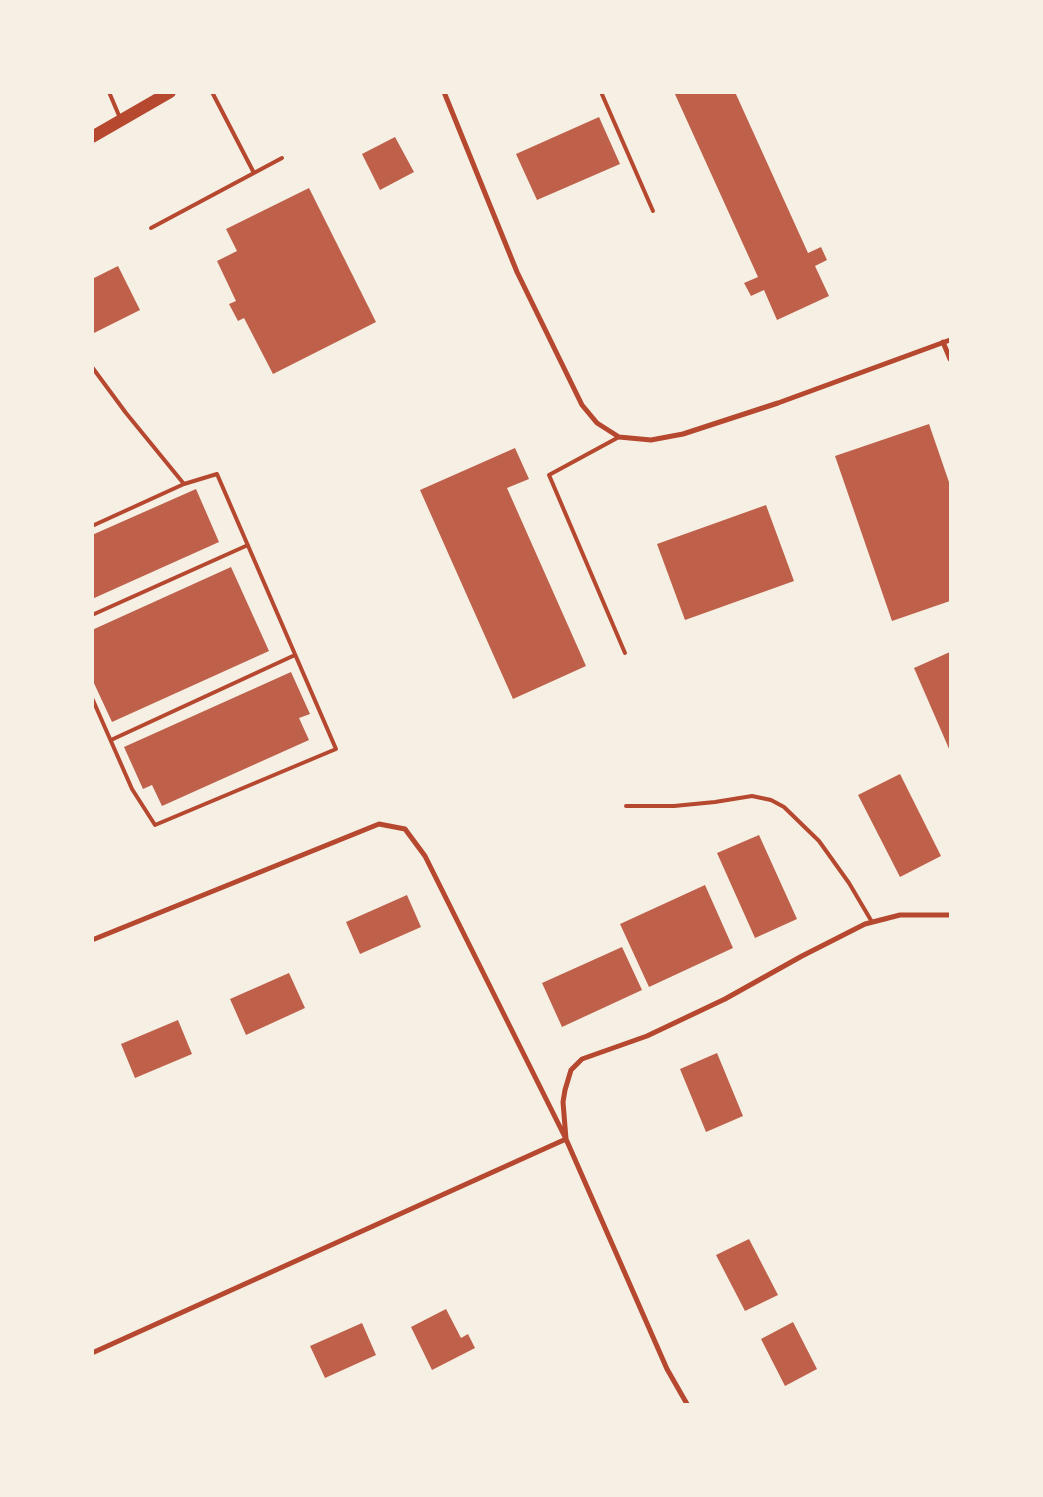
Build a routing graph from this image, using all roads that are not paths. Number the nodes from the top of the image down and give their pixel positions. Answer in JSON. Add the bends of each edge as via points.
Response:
{"nodes":[{"id":1,"x":109,"y":92,"type":"edge"},
{"id":2,"x":170,"y":92,"type":"edge"},
{"id":3,"x":212,"y":92,"type":"edge"},
{"id":4,"x":444,"y":92,"type":"edge"},
{"id":5,"x":600,"y":92,"type":"edge"},
{"id":6,"x":121,"y":121,"type":"junction"},
{"id":7,"x":92,"y":138,"type":"edge"},
{"id":8,"x":282,"y":158,"type":"dead end"},
{"id":9,"x":254,"y":173,"type":"junction"},
{"id":10,"x":653,"y":211,"type":"dead end"},
{"id":11,"x":151,"y":228,"type":"dead end"},
{"id":12,"x":950,"y":340,"type":"edge"},
{"id":13,"x":943,"y":342,"type":"junction"},
{"id":14,"x":950,"y":359,"type":"edge"},
{"id":15,"x":92,"y":367,"type":"edge"},
{"id":16,"x":619,"y":437,"type":"junction"},
{"id":17,"x":184,"y":484,"type":"junction"},
{"id":18,"x":92,"y":526,"type":"edge"},
{"id":19,"x":248,"y":545,"type":"junction"},
{"id":20,"x":92,"y":615,"type":"edge"},
{"id":21,"x":625,"y":653,"type":"dead end"},
{"id":22,"x":295,"y":655,"type":"junction"},
{"id":23,"x":92,"y":698,"type":"edge"},
{"id":24,"x":111,"y":740,"type":"junction"},
{"id":25,"x":626,"y":806,"type":"dead end"},
{"id":26,"x":950,"y":916,"type":"edge"},
{"id":27,"x":872,"y":922,"type":"junction"},
{"id":28,"x":92,"y":940,"type":"edge"},
{"id":29,"x":566,"y":1139,"type":"junction"},
{"id":30,"x":92,"y":1353,"type":"edge"},
{"id":31,"x":687,"y":1404,"type":"edge"}],
"edges":[{"from":1,"to":6,"type":"lane"},
{"from":2,"to":6,"type":"main road"},
{"from":3,"to":9,"type":"lane"},
{"from":4,"to":16,"type":"street","via":[[517,272],[582,405],[597,423]]},
{"from":5,"to":10,"type":"lane"},
{"from":6,"to":7,"type":"main road"},
{"from":8,"to":9,"type":"lane"},
{"from":9,"to":11,"type":"lane"},
{"from":12,"to":13,"type":"street"},
{"from":13,"to":14,"type":"street"},
{"from":13,"to":16,"type":"street","via":[[683,434],[651,440]]},
{"from":15,"to":17,"type":"lane"},
{"from":16,"to":21,"type":"lane","via":[[549,475]]},
{"from":17,"to":18,"type":"lane"},
{"from":17,"to":19,"type":"lane","via":[[217,474]]},
{"from":19,"to":20,"type":"lane"},
{"from":19,"to":22,"type":"lane"},
{"from":22,"to":24,"type":"lane"},
{"from":22,"to":24,"type":"lane","via":[[336,748],[155,825],[132,789]]},
{"from":23,"to":24,"type":"lane"},
{"from":25,"to":27,"type":"lane","via":[[674,806],[752,796],[771,800],[784,807],[819,842]]},
{"from":26,"to":27,"type":"street","via":[[904,914]]},
{"from":27,"to":29,"type":"street","via":[[647,1036],[582,1059],[571,1070],[565,1090]]},
{"from":28,"to":29,"type":"street","via":[[379,824],[406,829],[425,856]]},
{"from":29,"to":30,"type":"street"},
{"from":29,"to":31,"type":"street","via":[[667,1369]]}]}
